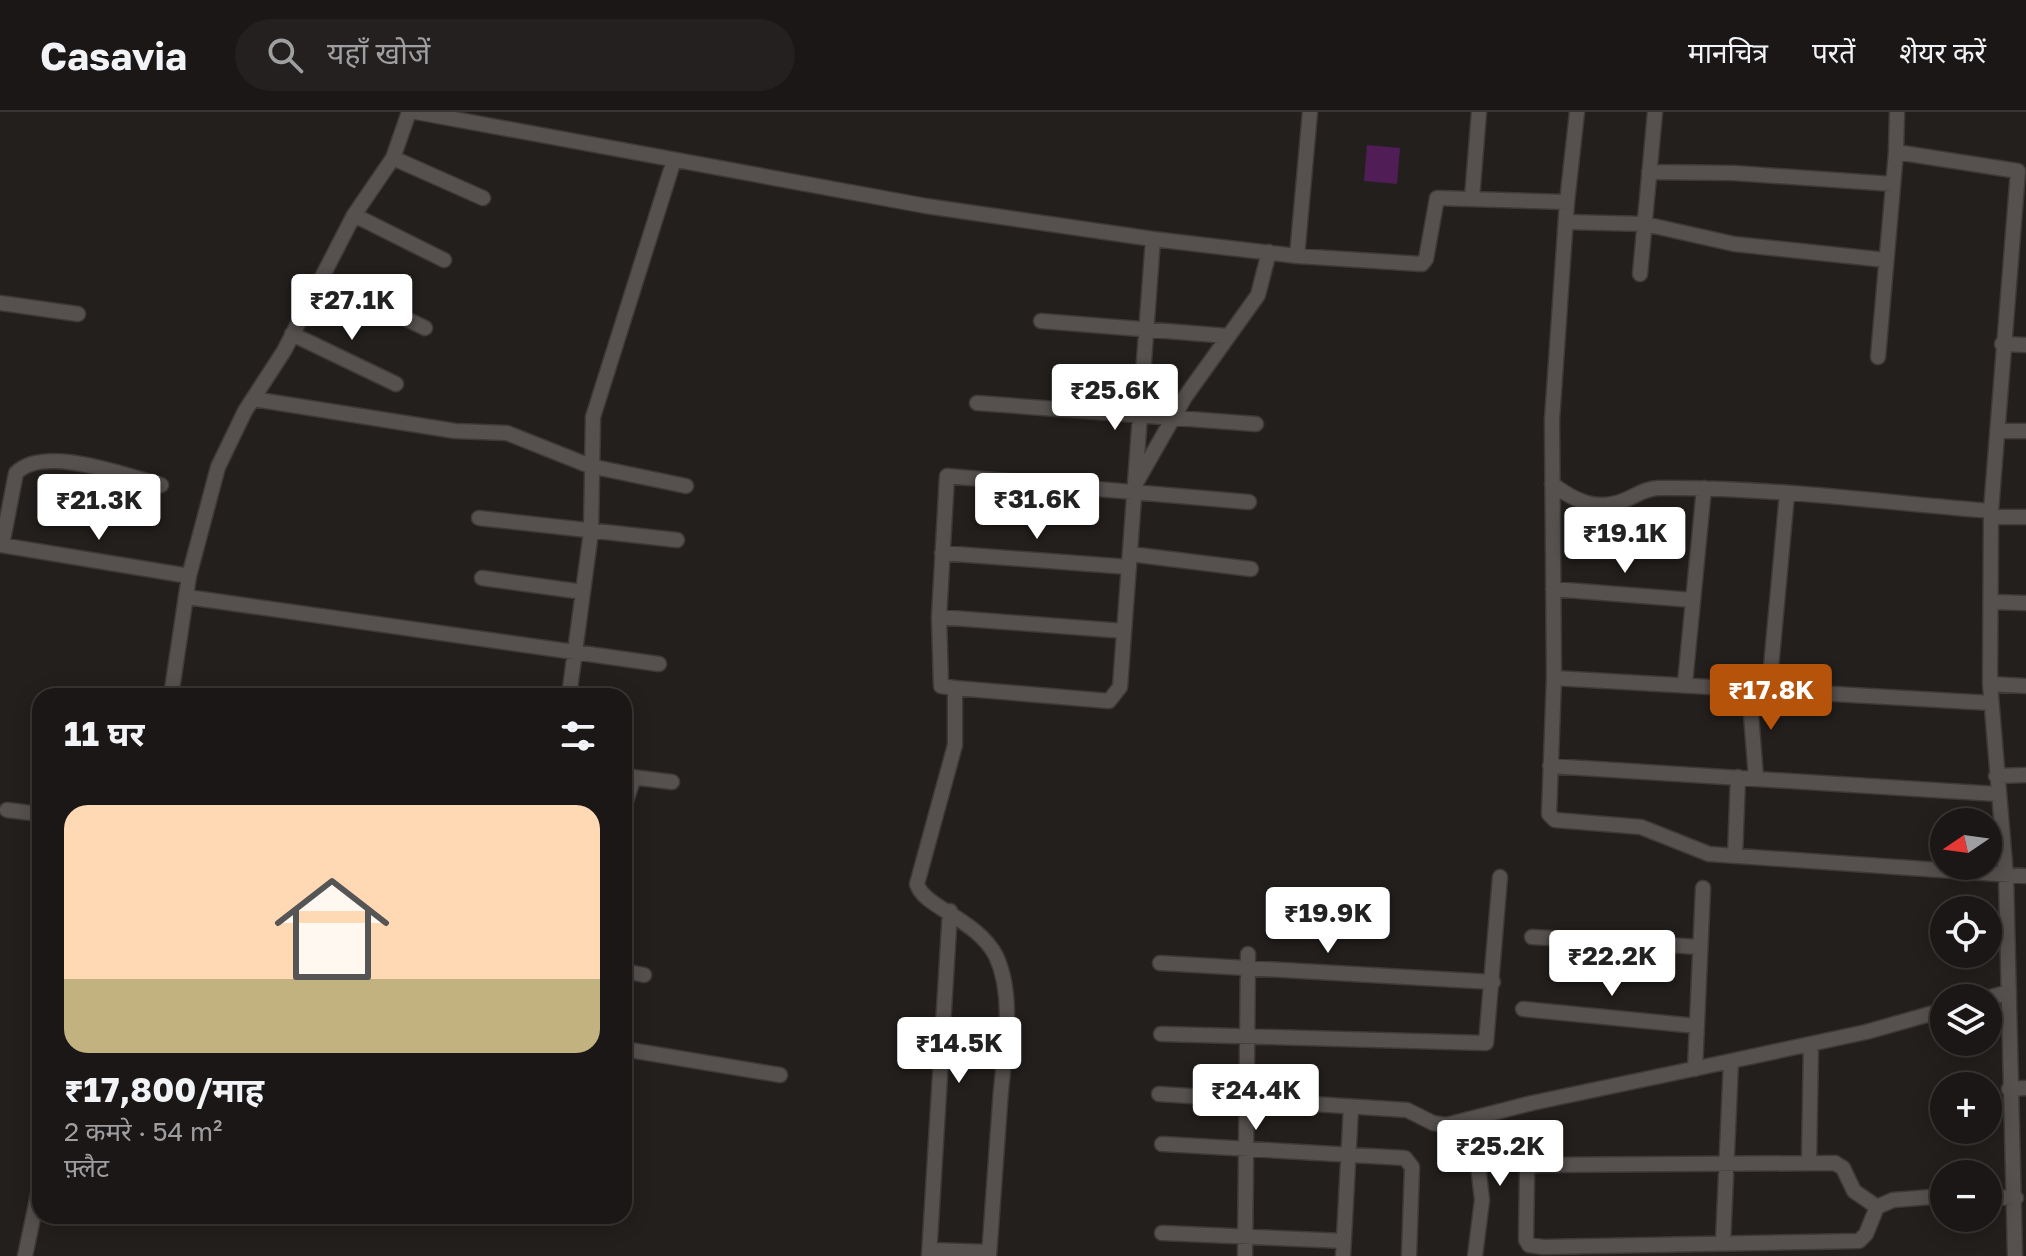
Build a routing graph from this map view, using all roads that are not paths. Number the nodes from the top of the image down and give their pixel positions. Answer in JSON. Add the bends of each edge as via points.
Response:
{"nodes":[{"id":1,"x":409,"y":112,"type":"edge"},
{"id":2,"x":416,"y":112,"type":"edge"},
{"id":3,"x":1310,"y":112,"type":"edge"},
{"id":4,"x":1479,"y":112,"type":"edge"},
{"id":5,"x":1577,"y":112,"type":"edge"},
{"id":6,"x":1655,"y":112,"type":"edge"},
{"id":7,"x":1895,"y":112,"type":"edge"},
{"id":8,"x":1896,"y":152,"type":"junction"},
{"id":9,"x":393,"y":158,"type":"junction"},
{"id":10,"x":674,"y":160,"type":"junction"},
{"id":11,"x":2023,"y":168,"type":"edge"},
{"id":12,"x":1649,"y":172,"type":"junction"},
{"id":13,"x":1893,"y":184,"type":"junction"},
{"id":14,"x":483,"y":198,"type":"dead end"},
{"id":15,"x":1472,"y":198,"type":"junction"},
{"id":16,"x":1567,"y":202,"type":"junction"},
{"id":17,"x":354,"y":215,"type":"junction"},
{"id":18,"x":1566,"y":222,"type":"junction"},
{"id":19,"x":1645,"y":224,"type":"junction"},
{"id":20,"x":1153,"y":239,"type":"junction"},
{"id":21,"x":1269,"y":252,"type":"junction"},
{"id":22,"x":1297,"y":256,"type":"junction"},
{"id":23,"x":444,"y":260,"type":"dead end"},
{"id":24,"x":1886,"y":260,"type":"junction"},
{"id":25,"x":2020,"y":262,"type":"edge"},
{"id":26,"x":1640,"y":274,"type":"dead end"},
{"id":27,"x":322,"y":278,"type":"junction"},
{"id":28,"x":0,"y":303,"type":"edge"},
{"id":29,"x":78,"y":314,"type":"dead end"},
{"id":30,"x":1041,"y":321,"type":"dead end"},
{"id":31,"x":425,"y":328,"type":"dead end"},
{"id":32,"x":1146,"y":329,"type":"junction"},
{"id":33,"x":292,"y":334,"type":"junction"},
{"id":34,"x":1228,"y":336,"type":"junction"},
{"id":35,"x":2002,"y":344,"type":"junction"},
{"id":36,"x":2026,"y":345,"type":"edge"},
{"id":37,"x":1878,"y":357,"type":"dead end"},
{"id":38,"x":396,"y":384,"type":"dead end"},
{"id":39,"x":253,"y":399,"type":"junction"},
{"id":40,"x":977,"y":403,"type":"dead end"},
{"id":41,"x":1140,"y":415,"type":"junction"},
{"id":42,"x":1173,"y":418,"type":"junction"},
{"id":43,"x":1256,"y":424,"type":"dead end"},
{"id":44,"x":1998,"y":431,"type":"junction"},
{"id":45,"x":2026,"y":431,"type":"edge"},
{"id":46,"x":590,"y":466,"type":"junction"},
{"id":47,"x":0,"y":469,"type":"edge"},
{"id":48,"x":16,"y":473,"type":"junction"},
{"id":49,"x":1552,"y":484,"type":"junction"},
{"id":50,"x":161,"y":485,"type":"dead end"},
{"id":51,"x":686,"y":486,"type":"dead end"},
{"id":52,"x":1704,"y":488,"type":"junction"},
{"id":53,"x":1134,"y":489,"type":"junction"},
{"id":54,"x":1787,"y":494,"type":"junction"},
{"id":55,"x":1249,"y":502,"type":"dead end"},
{"id":56,"x":1992,"y":514,"type":"junction"},
{"id":57,"x":2026,"y":517,"type":"edge"},
{"id":58,"x":479,"y":518,"type":"dead end"},
{"id":59,"x":591,"y":532,"type":"junction"},
{"id":60,"x":677,"y":540,"type":"dead end"},
{"id":61,"x":1,"y":545,"type":"edge"},
{"id":62,"x":942,"y":553,"type":"junction"},
{"id":63,"x":1129,"y":561,"type":"junction"},
{"id":64,"x":1251,"y":569,"type":"dead end"},
{"id":65,"x":189,"y":576,"type":"junction"},
{"id":66,"x":482,"y":578,"type":"dead end"},
{"id":67,"x":1553,"y":589,"type":"junction"},
{"id":68,"x":583,"y":592,"type":"junction"},
{"id":69,"x":187,"y":597,"type":"junction"},
{"id":70,"x":1693,"y":600,"type":"junction"},
{"id":71,"x":1992,"y":602,"type":"junction"},
{"id":72,"x":2026,"y":603,"type":"edge"},
{"id":73,"x":939,"y":617,"type":"junction"},
{"id":74,"x":1124,"y":631,"type":"junction"},
{"id":75,"x":575,"y":654,"type":"junction"},
{"id":76,"x":659,"y":664,"type":"dead end"},
{"id":77,"x":1554,"y":678,"type":"junction"},
{"id":78,"x":1685,"y":683,"type":"junction"},
{"id":79,"x":1990,"y":684,"type":"junction"},
{"id":80,"x":2026,"y":686,"type":"edge"},
{"id":81,"x":172,"y":688,"type":"edge"},
{"id":82,"x":570,"y":688,"type":"edge"},
{"id":83,"x":955,"y":688,"type":"junction"},
{"id":84,"x":1749,"y":688,"type":"junction"},
{"id":85,"x":1769,"y":689,"type":"junction"},
{"id":86,"x":1991,"y":703,"type":"junction"},
{"id":87,"x":1550,"y":766,"type":"junction"},
{"id":88,"x":2026,"y":775,"type":"edge"},
{"id":89,"x":632,"y":776,"type":"edge"},
{"id":90,"x":1996,"y":776,"type":"junction"},
{"id":91,"x":1738,"y":777,"type":"junction"},
{"id":92,"x":1756,"y":778,"type":"junction"},
{"id":93,"x":672,"y":782,"type":"dead end"},
{"id":94,"x":1997,"y":794,"type":"junction"},
{"id":95,"x":7,"y":810,"type":"dead end"},
{"id":96,"x":32,"y":813,"type":"edge"},
{"id":97,"x":1735,"y":856,"type":"junction"},
{"id":98,"x":2006,"y":876,"type":"junction"},
{"id":99,"x":2026,"y":876,"type":"edge"},
{"id":100,"x":1500,"y":877,"type":"dead end"},
{"id":101,"x":1703,"y":888,"type":"dead end"},
{"id":102,"x":950,"y":911,"type":"junction"},
{"id":103,"x":1532,"y":937,"type":"dead end"},
{"id":104,"x":1700,"y":947,"type":"junction"},
{"id":105,"x":1248,"y":954,"type":"dead end"},
{"id":106,"x":1160,"y":963,"type":"dead end"},
{"id":107,"x":1248,"y":971,"type":"junction"},
{"id":108,"x":632,"y":973,"type":"edge"},
{"id":109,"x":644,"y":975,"type":"dead end"},
{"id":110,"x":1493,"y":982,"type":"junction"},
{"id":111,"x":2009,"y":992,"type":"junction"},
{"id":112,"x":2002,"y":994,"type":"edge"},
{"id":113,"x":2026,"y":1005,"type":"edge"},
{"id":114,"x":1523,"y":1009,"type":"dead end"},
{"id":115,"x":2009,"y":1009,"type":"junction"},
{"id":116,"x":1930,"y":1014,"type":"edge"},
{"id":117,"x":1697,"y":1026,"type":"junction"},
{"id":118,"x":1161,"y":1034,"type":"dead end"},
{"id":119,"x":1248,"y":1038,"type":"junction"},
{"id":120,"x":1811,"y":1044,"type":"junction"},
{"id":121,"x":632,"y":1050,"type":"edge"},
{"id":122,"x":1731,"y":1061,"type":"junction"},
{"id":123,"x":1695,"y":1069,"type":"junction"},
{"id":124,"x":780,"y":1075,"type":"dead end"},
{"id":125,"x":2026,"y":1088,"type":"edge"},
{"id":126,"x":2009,"y":1089,"type":"junction"},
{"id":127,"x":1159,"y":1094,"type":"dead end"},
{"id":128,"x":1247,"y":1102,"type":"junction"},
{"id":129,"x":1351,"y":1107,"type":"junction"},
{"id":130,"x":1473,"y":1121,"type":"junction"},
{"id":131,"x":1162,"y":1144,"type":"dead end"},
{"id":132,"x":1246,"y":1151,"type":"junction"},
{"id":133,"x":1348,"y":1155,"type":"junction"},
{"id":134,"x":1726,"y":1161,"type":"junction"},
{"id":135,"x":1809,"y":1162,"type":"junction"},
{"id":136,"x":1930,"y":1197,"type":"edge"},
{"id":137,"x":2019,"y":1204,"type":"edge"},
{"id":138,"x":1877,"y":1207,"type":"junction"},
{"id":139,"x":32,"y":1223,"type":"edge"},
{"id":140,"x":1162,"y":1233,"type":"dead end"},
{"id":141,"x":1245,"y":1235,"type":"junction"},
{"id":142,"x":1723,"y":1243,"type":"junction"},
{"id":143,"x":1344,"y":1248,"type":"edge"},
{"id":144,"x":930,"y":1253,"type":"edge"},
{"id":145,"x":989,"y":1254,"type":"edge"},
{"id":146,"x":25,"y":1256,"type":"edge"},
{"id":147,"x":1245,"y":1256,"type":"edge"},
{"id":148,"x":1409,"y":1256,"type":"edge"},
{"id":149,"x":1475,"y":1256,"type":"edge"},
{"id":150,"x":2015,"y":1256,"type":"edge"}],
"edges":[{"from":1,"to":9,"type":"street"},
{"from":2,"to":10,"type":"street"},
{"from":3,"to":22,"type":"street"},
{"from":4,"to":15,"type":"street"},
{"from":5,"to":16,"type":"street"},
{"from":6,"to":12,"type":"street"},
{"from":7,"to":8,"type":"street"},
{"from":8,"to":11,"type":"street"},
{"from":8,"to":13,"type":"street"},
{"from":9,"to":14,"type":"street"},
{"from":9,"to":17,"type":"street"},
{"from":10,"to":20,"type":"street","via":[[926,206]]},
{"from":10,"to":46,"type":"street","via":[[593,417]]},
{"from":11,"to":25,"type":"street"},
{"from":12,"to":13,"type":"street"},
{"from":12,"to":19,"type":"street"},
{"from":13,"to":24,"type":"street"},
{"from":15,"to":16,"type":"street"},
{"from":15,"to":22,"type":"street","via":[[1437,198],[1422,264]]},
{"from":16,"to":18,"type":"street"},
{"from":17,"to":23,"type":"street"},
{"from":17,"to":27,"type":"street"},
{"from":18,"to":19,"type":"street"},
{"from":18,"to":49,"type":"street"},
{"from":19,"to":24,"type":"street","via":[[1734,244]]},
{"from":19,"to":26,"type":"street"},
{"from":20,"to":21,"type":"street"},
{"from":20,"to":32,"type":"street"},
{"from":21,"to":22,"type":"street"},
{"from":21,"to":34,"type":"street","via":[[1258,295]]},
{"from":24,"to":37,"type":"street"},
{"from":25,"to":35,"type":"street"},
{"from":27,"to":31,"type":"street"},
{"from":27,"to":33,"type":"street"},
{"from":28,"to":29,"type":"street"},
{"from":30,"to":32,"type":"street"},
{"from":32,"to":34,"type":"street"},
{"from":32,"to":41,"type":"street"},
{"from":33,"to":38,"type":"street"},
{"from":33,"to":39,"type":"street"},
{"from":34,"to":42,"type":"street"},
{"from":35,"to":36,"type":"street"},
{"from":35,"to":44,"type":"street"},
{"from":39,"to":46,"type":"street","via":[[455,431],[507,433]]},
{"from":39,"to":65,"type":"street","via":[[218,467]]},
{"from":40,"to":41,"type":"street"},
{"from":41,"to":42,"type":"street"},
{"from":41,"to":53,"type":"street"},
{"from":42,"to":43,"type":"street"},
{"from":42,"to":53,"type":"street"},
{"from":44,"to":45,"type":"street"},
{"from":44,"to":56,"type":"street"},
{"from":46,"to":51,"type":"street"},
{"from":46,"to":59,"type":"street"},
{"from":47,"to":48,"type":"street"},
{"from":48,"to":50,"type":"street","via":[[39,460],[58,461]]},
{"from":48,"to":61,"type":"street"},
{"from":49,"to":52,"type":"street","via":[[1574,501],[1592,505],[1612,505],[1651,488]]},
{"from":49,"to":67,"type":"street"},
{"from":52,"to":54,"type":"street"},
{"from":52,"to":70,"type":"street"},
{"from":53,"to":55,"type":"street"},
{"from":53,"to":62,"type":"street","via":[[947,476]]},
{"from":53,"to":63,"type":"street"},
{"from":54,"to":56,"type":"street"},
{"from":54,"to":85,"type":"street"},
{"from":56,"to":57,"type":"street"},
{"from":56,"to":71,"type":"street"},
{"from":58,"to":59,"type":"street"},
{"from":59,"to":60,"type":"street"},
{"from":59,"to":68,"type":"street"},
{"from":61,"to":65,"type":"street"},
{"from":62,"to":63,"type":"street"},
{"from":62,"to":73,"type":"street"},
{"from":63,"to":64,"type":"street"},
{"from":63,"to":74,"type":"street"},
{"from":65,"to":69,"type":"street"},
{"from":66,"to":68,"type":"street"},
{"from":67,"to":70,"type":"street"},
{"from":67,"to":77,"type":"street"},
{"from":68,"to":75,"type":"street"},
{"from":69,"to":75,"type":"street"},
{"from":69,"to":81,"type":"street"},
{"from":70,"to":78,"type":"street"},
{"from":71,"to":72,"type":"street"},
{"from":71,"to":79,"type":"street"},
{"from":73,"to":74,"type":"street"},
{"from":73,"to":83,"type":"street","via":[[941,686]]},
{"from":74,"to":83,"type":"street","via":[[1120,687],[1109,701]]},
{"from":75,"to":76,"type":"street"},
{"from":75,"to":82,"type":"street"},
{"from":77,"to":78,"type":"street"},
{"from":77,"to":87,"type":"street"},
{"from":78,"to":84,"type":"street"},
{"from":79,"to":80,"type":"street"},
{"from":79,"to":86,"type":"street"},
{"from":83,"to":102,"type":"street","via":[[955,745],[917,884],[929,903]]},
{"from":84,"to":85,"type":"street"},
{"from":84,"to":92,"type":"street"},
{"from":85,"to":86,"type":"street"},
{"from":86,"to":90,"type":"street"},
{"from":87,"to":91,"type":"street"},
{"from":87,"to":97,"type":"street","via":[[1551,819],[1641,827],[1690,849]]},
{"from":88,"to":90,"type":"street"},
{"from":89,"to":93,"type":"street"},
{"from":90,"to":94,"type":"street"},
{"from":91,"to":92,"type":"street"},
{"from":91,"to":97,"type":"street"},
{"from":92,"to":94,"type":"street"},
{"from":94,"to":98,"type":"street"},
{"from":95,"to":96,"type":"street"},
{"from":97,"to":98,"type":"street"},
{"from":98,"to":99,"type":"street"},
{"from":98,"to":111,"type":"street"},
{"from":100,"to":110,"type":"street"},
{"from":101,"to":104,"type":"street"},
{"from":102,"to":144,"type":"street"},
{"from":102,"to":145,"type":"street","via":[[978,930],[995,955],[1004,990]]},
{"from":103,"to":104,"type":"street"},
{"from":104,"to":117,"type":"street"},
{"from":105,"to":107,"type":"street"},
{"from":106,"to":107,"type":"street"},
{"from":107,"to":110,"type":"street"},
{"from":107,"to":119,"type":"street"},
{"from":108,"to":109,"type":"street"},
{"from":110,"to":119,"type":"street","via":[[1487,1039],[1479,1046]]},
{"from":111,"to":112,"type":"street"},
{"from":111,"to":115,"type":"street"},
{"from":113,"to":115,"type":"street"},
{"from":114,"to":117,"type":"street"},
{"from":115,"to":126,"type":"street"},
{"from":116,"to":120,"type":"street"},
{"from":117,"to":123,"type":"street"},
{"from":118,"to":119,"type":"street"},
{"from":119,"to":128,"type":"street"},
{"from":120,"to":122,"type":"street"},
{"from":120,"to":135,"type":"street"},
{"from":121,"to":124,"type":"street"},
{"from":122,"to":123,"type":"street"},
{"from":122,"to":134,"type":"street"},
{"from":123,"to":130,"type":"street","via":[[1532,1103]]},
{"from":125,"to":126,"type":"street"},
{"from":126,"to":137,"type":"street"},
{"from":127,"to":128,"type":"street"},
{"from":128,"to":129,"type":"street"},
{"from":128,"to":132,"type":"street"},
{"from":129,"to":130,"type":"street","via":[[1407,1110],[1446,1125]]},
{"from":129,"to":133,"type":"street"},
{"from":130,"to":149,"type":"street","via":[[1482,1200]]},
{"from":131,"to":132,"type":"street"},
{"from":132,"to":133,"type":"street"},
{"from":132,"to":141,"type":"street"},
{"from":133,"to":143,"type":"street"},
{"from":133,"to":148,"type":"street","via":[[1410,1161]]},
{"from":134,"to":135,"type":"street"},
{"from":134,"to":142,"type":"street"},
{"from":134,"to":142,"type":"street","via":[[1537,1165],[1527,1173],[1529,1245]]},
{"from":135,"to":138,"type":"street","via":[[1839,1164],[1854,1191]]},
{"from":136,"to":138,"type":"street"},
{"from":137,"to":150,"type":"street"},
{"from":138,"to":142,"type":"street","via":[[1859,1241]]},
{"from":139,"to":146,"type":"street"},
{"from":140,"to":141,"type":"street"},
{"from":141,"to":143,"type":"street"},
{"from":141,"to":147,"type":"street"},
{"from":144,"to":145,"type":"street"}]}
